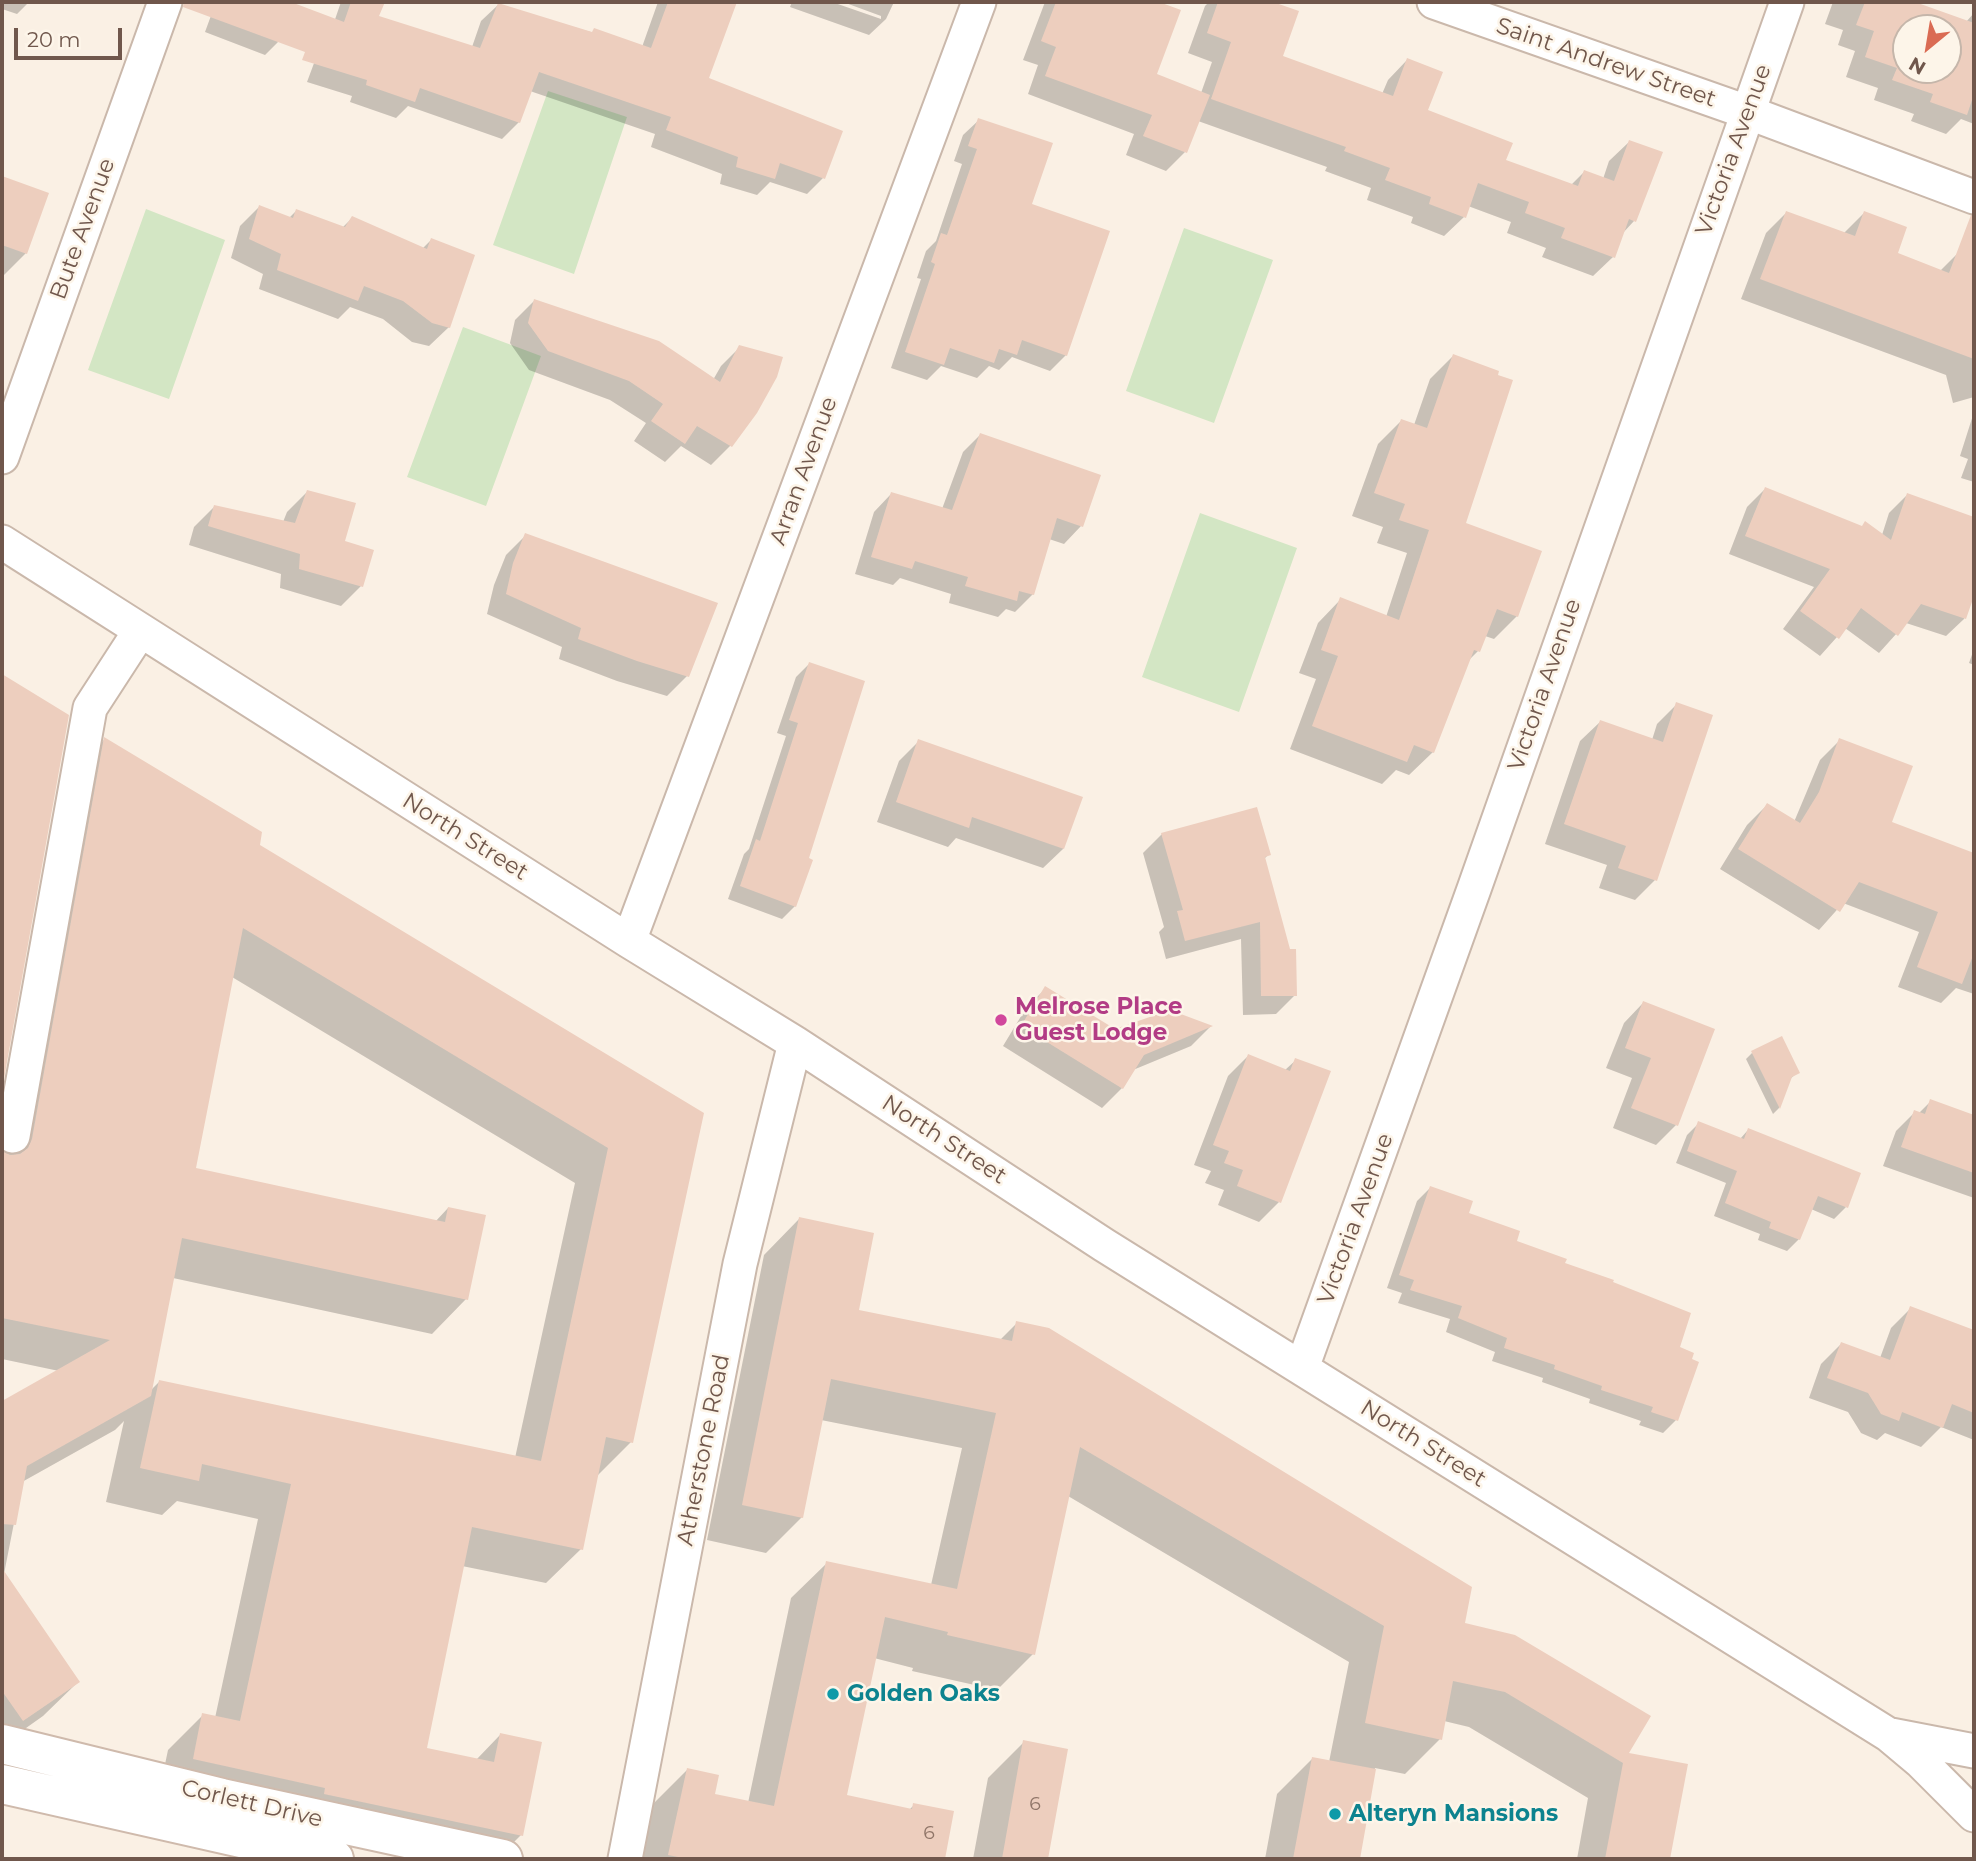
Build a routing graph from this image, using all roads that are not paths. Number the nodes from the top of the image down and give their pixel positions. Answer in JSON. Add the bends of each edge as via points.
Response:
{"nodes":[{"id":1,"x":165,"y":2,"type":"edge"},
{"id":2,"x":979,"y":2,"type":"edge"},
{"id":3,"x":1434,"y":2,"type":"edge"},
{"id":4,"x":1787,"y":2,"type":"edge"},
{"id":5,"x":1747,"y":112,"type":"junction"},
{"id":6,"x":1974,"y":197,"type":"edge"},
{"id":7,"x":2,"y":457,"type":"edge"},
{"id":8,"x":2,"y":542,"type":"edge"},
{"id":9,"x":140,"y":631,"type":"junction"},
{"id":10,"x":629,"y":941,"type":"junction"},
{"id":11,"x":795,"y":1043,"type":"junction"},
{"id":12,"x":13,"y":1136,"type":"dead end"},
{"id":13,"x":1303,"y":1368,"type":"junction"},
{"id":14,"x":1889,"y":1735,"type":"junction"},
{"id":15,"x":2,"y":1744,"type":"edge"},
{"id":16,"x":1974,"y":1751,"type":"edge"},
{"id":17,"x":2,"y":1784,"type":"edge"},
{"id":18,"x":1974,"y":1815,"type":"edge"},
{"id":19,"x":334,"y":1859,"type":"edge"},
{"id":20,"x":503,"y":1859,"type":"edge"},
{"id":21,"x":625,"y":1859,"type":"edge"}],
"edges":[{"from":1,"to":7,"type":"street","name":"Bute Avenue"},
{"from":2,"to":10,"type":"street","name":"Arran Avenue"},
{"from":3,"to":5,"type":"street","name":"Saint Andrew Street"},
{"from":4,"to":5,"type":"street","name":"Victoria Avenue"},
{"from":5,"to":6,"type":"street","name":"Saint Andrew Street"},
{"from":5,"to":13,"type":"street","name":"Victoria Avenue"},
{"from":8,"to":9,"type":"street","name":"North Street"},
{"from":9,"to":10,"type":"street","name":"North Street"},
{"from":9,"to":12,"type":"street","via":[[90,708]]},
{"from":10,"to":11,"type":"street","name":"North Street"},
{"from":11,"to":13,"type":"street","name":"North Street","via":[[1104,1245]]},
{"from":11,"to":21,"type":"street","name":"Atherstone Road","via":[[740,1264]]},
{"from":13,"to":14,"type":"street","name":"North Street"},
{"from":14,"to":16,"type":"street","name":"North Street"},
{"from":14,"to":18,"type":"street","name":"North Street"},
{"from":15,"to":20,"type":"main road","name":"Corlett Drive"},
{"from":17,"to":19,"type":"main road","name":"Corlett Drive"}]}
